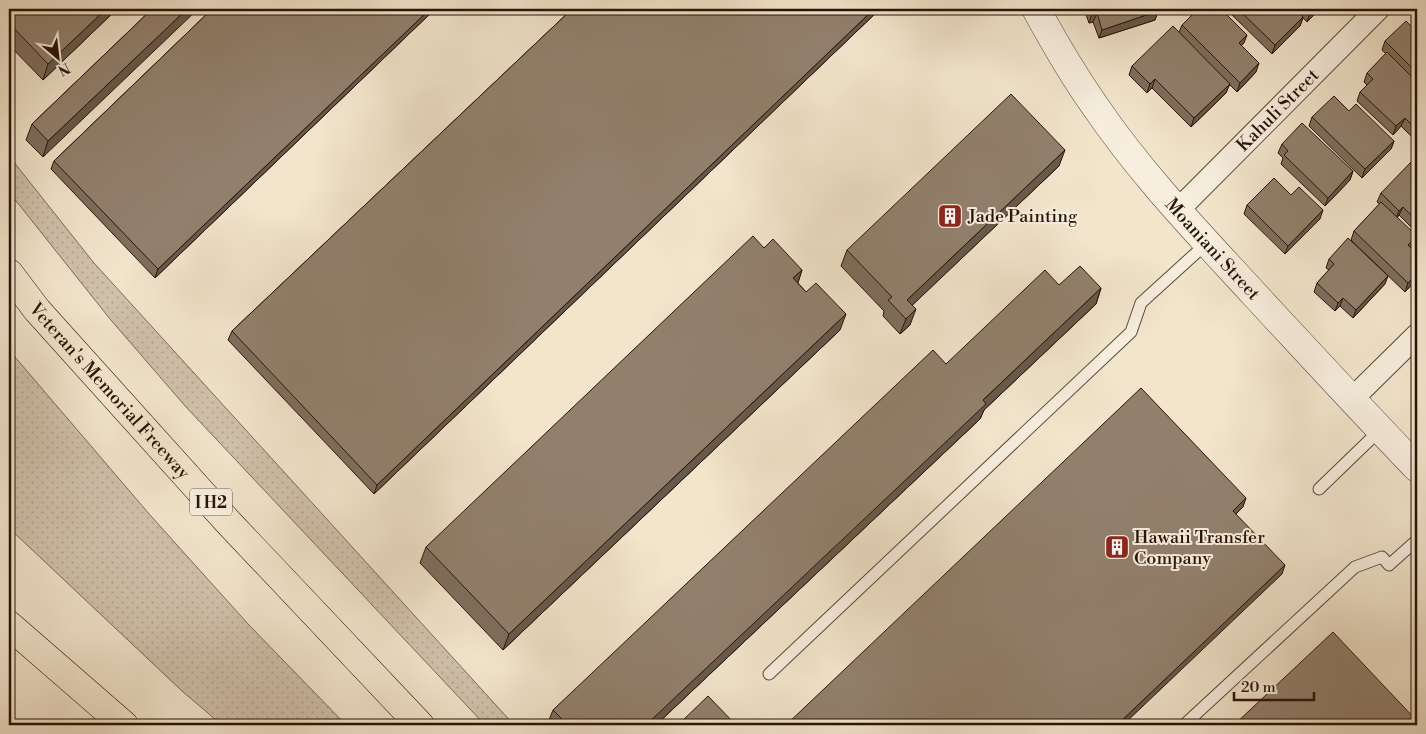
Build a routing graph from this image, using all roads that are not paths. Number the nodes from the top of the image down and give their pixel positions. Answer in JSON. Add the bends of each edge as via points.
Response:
{"nodes":[{"id":1,"x":1036,"y":9,"type":"edge"},
{"id":2,"x":1378,"y":9,"type":"edge"},
{"id":3,"x":1178,"y":210,"type":"junction"},
{"id":4,"x":1207,"y":243,"type":"junction"},
{"id":5,"x":9,"y":273,"type":"edge"},
{"id":6,"x":1417,"y":335,"type":"edge"},
{"id":7,"x":1351,"y":400,"type":"junction"},
{"id":8,"x":1380,"y":430,"type":"junction"},
{"id":9,"x":1417,"y":468,"type":"edge"},
{"id":10,"x":1319,"y":489,"type":"dead end"},
{"id":11,"x":1417,"y":540,"type":"edge"},
{"id":12,"x":9,"y":625,"type":"edge"},
{"id":13,"x":769,"y":674,"type":"dead end"},
{"id":14,"x":124,"y":725,"type":"edge"},
{"id":15,"x":420,"y":725,"type":"edge"},
{"id":16,"x":1184,"y":725,"type":"edge"}],
"edges":[{"from":1,"to":3,"type":"street","name":"Moaniani Street","via":[[1095,106]]},
{"from":2,"to":3,"type":"street","name":"Kahuli Street"},
{"from":3,"to":4,"type":"street","name":"Moaniani Street"},
{"from":4,"to":7,"type":"street","name":"Moaniani Street"},
{"from":4,"to":13,"type":"lane","via":[[1141,303],[1131,332]]},
{"from":5,"to":15,"type":"highway","name":"Veteran's Memorial Freeway","number":"I H2","via":[[37,310],[228,522]]},
{"from":6,"to":7,"type":"street"},
{"from":7,"to":8,"type":"street","name":"Moaniani Street"},
{"from":8,"to":9,"type":"street","name":"Moaniani Street"},
{"from":8,"to":10,"type":"lane"},
{"from":11,"to":16,"type":"lane","via":[[1389,565],[1382,557],[1355,567]]},
{"from":12,"to":14,"type":"highway"}]}
